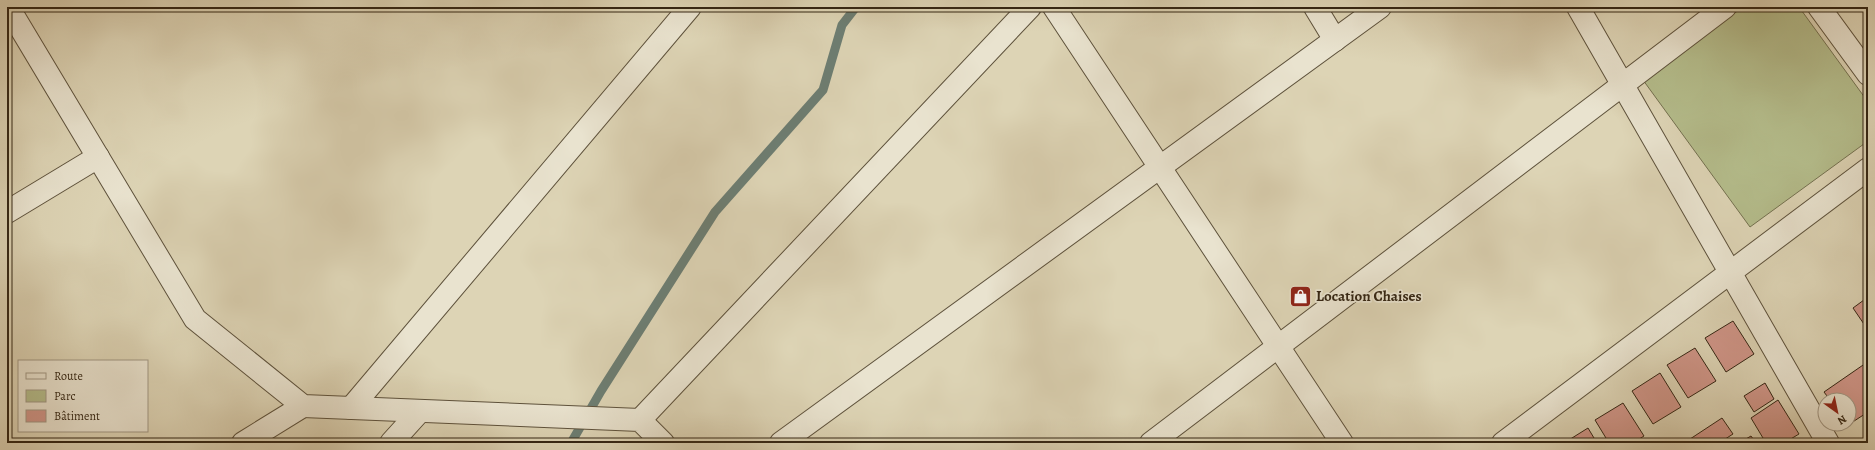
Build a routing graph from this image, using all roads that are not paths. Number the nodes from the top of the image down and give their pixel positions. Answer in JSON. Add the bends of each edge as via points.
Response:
{"nodes":[{"id":1,"x":8,"y":7,"type":"edge"},
{"id":2,"x":690,"y":7,"type":"edge"},
{"id":3,"x":1030,"y":7,"type":"edge"},
{"id":4,"x":1054,"y":7,"type":"edge"},
{"id":5,"x":1315,"y":7,"type":"edge"},
{"id":6,"x":1380,"y":7,"type":"edge"},
{"id":7,"x":1578,"y":7,"type":"edge"},
{"id":8,"x":1725,"y":7,"type":"edge"},
{"id":9,"x":1819,"y":7,"type":"edge"},
{"id":10,"x":1335,"y":40,"type":"junction"},
{"id":11,"x":1868,"y":74,"type":"edge"},
{"id":12,"x":1622,"y":85,"type":"junction"},
{"id":13,"x":98,"y":157,"type":"junction"},
{"id":14,"x":1160,"y":167,"type":"junction"},
{"id":15,"x":1868,"y":169,"type":"edge"},
{"id":16,"x":7,"y":212,"type":"edge"},
{"id":17,"x":1730,"y":272,"type":"junction"},
{"id":18,"x":1278,"y":346,"type":"junction"},
{"id":19,"x":303,"y":406,"type":"junction"},
{"id":20,"x":351,"y":408,"type":"junction"},
{"id":21,"x":420,"y":411,"type":"junction"},
{"id":22,"x":640,"y":420,"type":"junction"},
{"id":23,"x":659,"y":442,"type":"edge"},
{"id":24,"x":243,"y":443,"type":"edge"},
{"id":25,"x":391,"y":443,"type":"edge"},
{"id":26,"x":781,"y":443,"type":"edge"},
{"id":27,"x":1151,"y":443,"type":"edge"},
{"id":28,"x":1342,"y":443,"type":"edge"},
{"id":29,"x":1503,"y":443,"type":"edge"},
{"id":30,"x":1828,"y":443,"type":"edge"}],
"edges":[{"from":1,"to":13,"type":"street"},
{"from":2,"to":20,"type":"street"},
{"from":3,"to":22,"type":"street"},
{"from":4,"to":14,"type":"street"},
{"from":5,"to":10,"type":"street"},
{"from":6,"to":10,"type":"street"},
{"from":7,"to":12,"type":"street"},
{"from":8,"to":12,"type":"street"},
{"from":9,"to":11,"type":"street"},
{"from":10,"to":14,"type":"street"},
{"from":12,"to":17,"type":"street"},
{"from":12,"to":18,"type":"street"},
{"from":13,"to":16,"type":"street"},
{"from":13,"to":19,"type":"street","via":[[195,319]]},
{"from":14,"to":18,"type":"street"},
{"from":14,"to":26,"type":"street"},
{"from":15,"to":17,"type":"street"},
{"from":17,"to":29,"type":"street"},
{"from":17,"to":30,"type":"street"},
{"from":18,"to":27,"type":"street"},
{"from":18,"to":28,"type":"street"},
{"from":19,"to":20,"type":"street"},
{"from":19,"to":24,"type":"street"},
{"from":20,"to":21,"type":"street"},
{"from":21,"to":22,"type":"street"},
{"from":21,"to":25,"type":"street"},
{"from":22,"to":23,"type":"street"}]}
